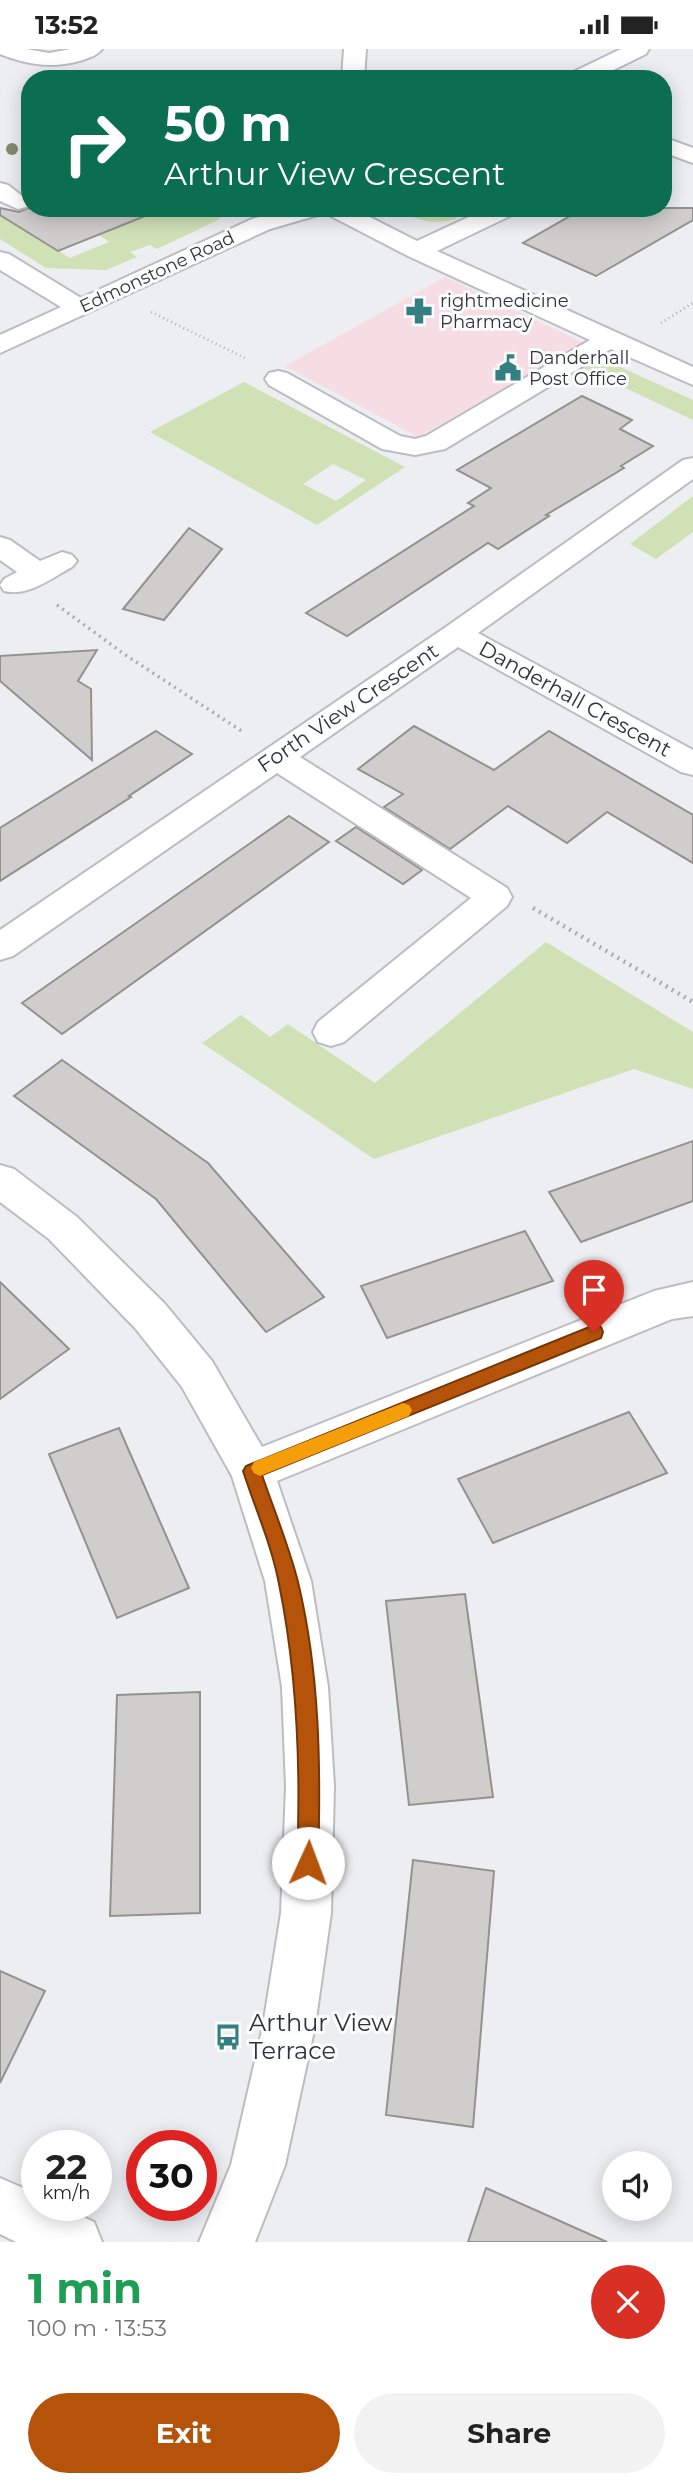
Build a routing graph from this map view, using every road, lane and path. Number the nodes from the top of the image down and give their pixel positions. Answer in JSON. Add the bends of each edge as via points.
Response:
{"nodes":[{"id":1,"x":7,"y":49,"type":"edge"},
{"id":2,"x":91,"y":49,"type":"edge"},
{"id":3,"x":355,"y":49,"type":"edge"},
{"id":4,"x":638,"y":49,"type":"edge"},
{"id":5,"x":354,"y":70,"type":"edge"},
{"id":6,"x":595,"y":70,"type":"edge"},
{"id":7,"x":672,"y":148,"type":"edge"},
{"id":8,"x":693,"y":156,"type":"edge"},
{"id":9,"x":286,"y":217,"type":"edge"},
{"id":10,"x":351,"y":217,"type":"edge"},
{"id":11,"x":489,"y":217,"type":"edge"},
{"id":12,"x":417,"y":251,"type":"junction"},
{"id":13,"x":0,"y":259,"type":"edge"},
{"id":14,"x":113,"y":293,"type":"junction"},
{"id":15,"x":80,"y":308,"type":"junction"},
{"id":16,"x":609,"y":339,"type":"junction"},
{"id":17,"x":0,"y":345,"type":"edge"},
{"id":18,"x":248,"y":360,"type":"dead end"},
{"id":19,"x":693,"y":377,"type":"edge"},
{"id":20,"x":278,"y":379,"type":"dead end"},
{"id":21,"x":693,"y":466,"type":"edge"},
{"id":22,"x":0,"y":546,"type":"edge"},
{"id":23,"x":38,"y":573,"type":"dead end"},
{"id":24,"x":54,"y":603,"type":"dead end"},
{"id":25,"x":457,"y":634,"type":"junction"},
{"id":26,"x":276,"y":757,"type":"junction"},
{"id":27,"x":693,"y":764,"type":"edge"},
{"id":28,"x":495,"y":897,"type":"junction"},
{"id":29,"x":0,"y":947,"type":"edge"},
{"id":30,"x":693,"y":1002,"type":"edge"},
{"id":31,"x":331,"y":1032,"type":"dead end"},
{"id":32,"x":0,"y":1180,"type":"edge"},
{"id":33,"x":693,"y":1299,"type":"edge"},
{"id":34,"x":252,"y":1471,"type":"junction"},
{"id":35,"x":0,"y":2205,"type":"edge"},
{"id":36,"x":74,"y":2242,"type":"edge"},
{"id":37,"x":227,"y":2242,"type":"edge"}],
"edges":[{"from":1,"to":2,"type":"street","via":[[28,58],[60,61]]},
{"from":3,"to":5,"type":"street"},
{"from":4,"to":6,"type":"street"},
{"from":7,"to":8,"type":"street"},
{"from":9,"to":14,"type":"street","name":"Edmonstone Road","via":[[261,224]]},
{"from":10,"to":12,"type":"street"},
{"from":11,"to":12,"type":"street"},
{"from":12,"to":16,"type":"street"},
{"from":13,"to":15,"type":"street"},
{"from":14,"to":15,"type":"street","name":"Edmonstone Road"},
{"from":14,"to":18,"type":"path"},
{"from":15,"to":17,"type":"street","name":"Edmonstone Road"},
{"from":16,"to":19,"type":"street"},
{"from":16,"to":20,"type":"street","via":[[435,443],[415,447],[392,443]]},
{"from":21,"to":25,"type":"street","name":"Forth View Crescent"},
{"from":22,"to":23,"type":"street"},
{"from":24,"to":26,"type":"path"},
{"from":25,"to":26,"type":"street","name":"Forth View Crescent"},
{"from":25,"to":27,"type":"street","name":"Danderhall Crescent"},
{"from":26,"to":28,"type":"street"},
{"from":26,"to":29,"type":"street","name":"Forth View Crescent"},
{"from":28,"to":30,"type":"path","via":[[541,911]]},
{"from":28,"to":31,"type":"street"},
{"from":32,"to":34,"type":"street","via":[[63,1228],[150,1315],[197,1374]]},
{"from":33,"to":34,"type":"street","via":[[668,1303]]},
{"from":34,"to":37,"type":"street","via":[[288,1581],[305,1687],[310,1799],[306,1913],[289,2026],[258,2165]]},
{"from":35,"to":36,"type":"street"}]}
